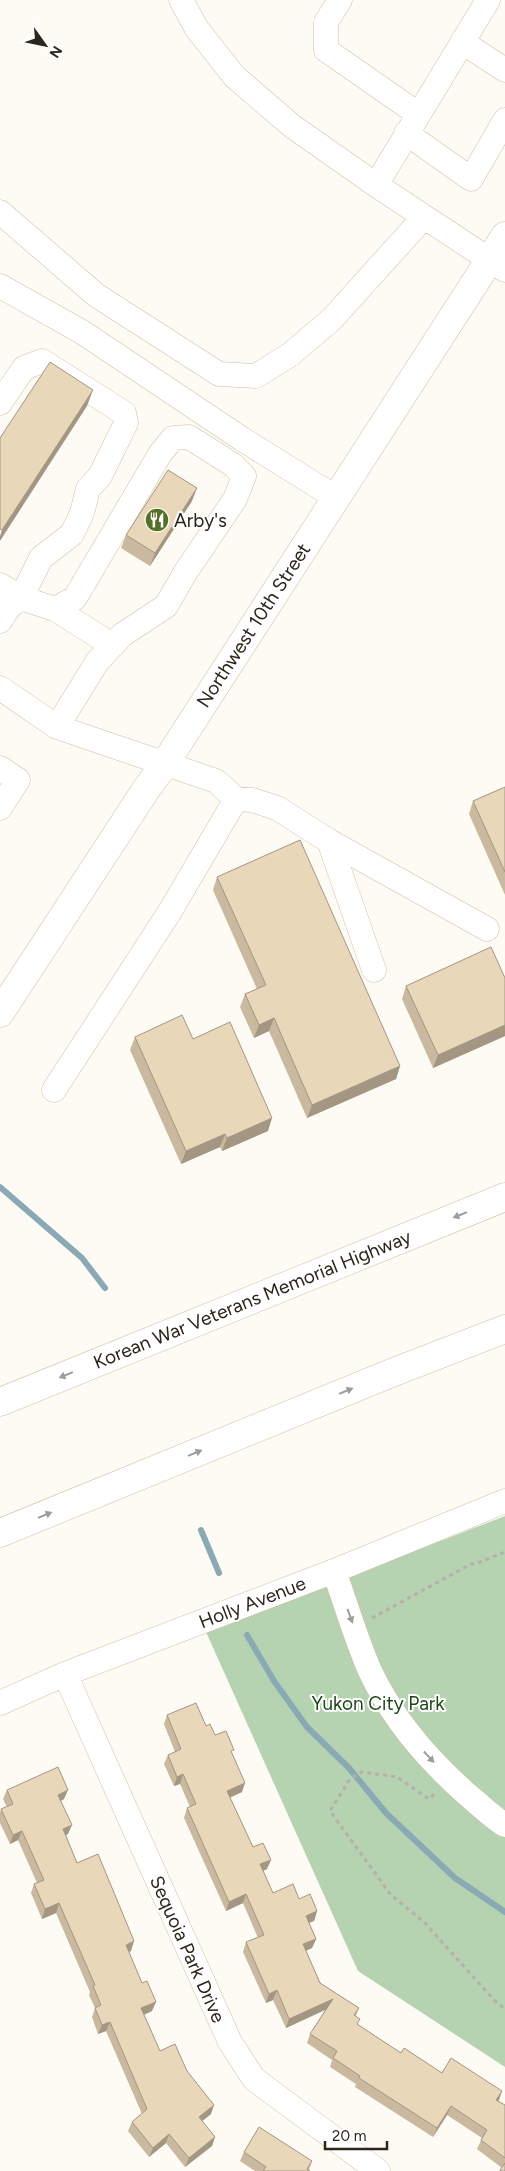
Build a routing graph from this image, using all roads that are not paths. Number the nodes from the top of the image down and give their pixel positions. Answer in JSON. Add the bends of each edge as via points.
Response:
{"nodes":[{"id":1,"x":180,"y":0,"type":"edge"},
{"id":2,"x":340,"y":0,"type":"edge"},
{"id":3,"x":488,"y":0,"type":"edge"},
{"id":4,"x":462,"y":42,"type":"junction"},
{"id":5,"x":505,"y":70,"type":"edge"},
{"id":6,"x":505,"y":120,"type":"edge"},
{"id":7,"x":412,"y":124,"type":"junction"},
{"id":8,"x":376,"y":185,"type":"junction"},
{"id":9,"x":0,"y":212,"type":"edge"},
{"id":10,"x":424,"y":217,"type":"junction"},
{"id":11,"x":505,"y":236,"type":"edge"},
{"id":12,"x":497,"y":265,"type":"edge"},
{"id":13,"x":0,"y":286,"type":"edge"},
{"id":14,"x":0,"y":404,"type":"edge"},
{"id":15,"x":336,"y":497,"type":"junction"},
{"id":16,"x":0,"y":585,"type":"edge"},
{"id":17,"x":21,"y":598,"type":"junction"},
{"id":18,"x":55,"y":609,"type":"junction"},
{"id":19,"x":0,"y":621,"type":"edge"},
{"id":20,"x":112,"y":645,"type":"junction"},
{"id":21,"x":0,"y":688,"type":"edge"},
{"id":22,"x":58,"y":727,"type":"junction"},
{"id":23,"x":164,"y":765,"type":"junction"},
{"id":24,"x":0,"y":768,"type":"edge"},
{"id":25,"x":236,"y":799,"type":"junction"},
{"id":26,"x":0,"y":808,"type":"edge"},
{"id":27,"x":329,"y":841,"type":"junction"},
{"id":28,"x":488,"y":928,"type":"dead end"},
{"id":29,"x":374,"y":970,"type":"dead end"},
{"id":30,"x":0,"y":1013,"type":"edge"},
{"id":31,"x":54,"y":1090,"type":"dead end"},
{"id":32,"x":505,"y":1197,"type":"edge"},
{"id":33,"x":505,"y":1329,"type":"edge"},
{"id":34,"x":0,"y":1402,"type":"edge"},
{"id":35,"x":505,"y":1501,"type":"edge"},
{"id":36,"x":0,"y":1533,"type":"edge"},
{"id":37,"x":334,"y":1570,"type":"junction"},
{"id":38,"x":65,"y":1674,"type":"junction"},
{"id":39,"x":0,"y":1703,"type":"edge"},
{"id":40,"x":505,"y":1825,"type":"edge"},
{"id":41,"x":374,"y":2170,"type":"edge"}],
"edges":[{"from":1,"to":8,"type":"street","via":[[196,29],[235,77],[292,126]]},
{"from":2,"to":7,"type":"street","via":[[326,22],[326,50]]},
{"from":3,"to":4,"type":"street"},
{"from":4,"to":5,"type":"street"},
{"from":4,"to":7,"type":"street"},
{"from":6,"to":7,"type":"street","via":[[471,179]]},
{"from":7,"to":8,"type":"street"},
{"from":8,"to":10,"type":"street"},
{"from":9,"to":10,"type":"street","via":[[96,294],[219,374],[256,376],[291,354],[332,320]]},
{"from":10,"to":12,"type":"street"},
{"from":11,"to":12,"type":"main road","name":"Northwest 10th Street"},
{"from":12,"to":15,"type":"main road","name":"Northwest 10th Street"},
{"from":13,"to":15,"type":"street","via":[[82,332]]},
{"from":14,"to":17,"type":"street","via":[[24,368],[42,361],[124,412],[126,423],[100,476],[88,489],[72,534],[41,558]]},
{"from":15,"to":23,"type":"main road","name":"Northwest 10th Street"},
{"from":16,"to":17,"type":"street"},
{"from":17,"to":18,"type":"street"},
{"from":17,"to":19,"type":"street","via":[[8,607]]},
{"from":18,"to":20,"type":"street"},
{"from":18,"to":20,"type":"street","via":[[75,598],[160,454],[173,438],[189,437],[197,442],[244,476],[235,499],[166,606]]},
{"from":20,"to":22,"type":"street","via":[[97,662]]},
{"from":21,"to":22,"type":"street"},
{"from":22,"to":23,"type":"street"},
{"from":23,"to":25,"type":"street","via":[[216,781]]},
{"from":23,"to":30,"type":"main road","name":"Northwest 10th Street"},
{"from":24,"to":26,"type":"street","via":[[18,780]]},
{"from":25,"to":27,"type":"street","via":[[277,808]]},
{"from":25,"to":31,"type":"street","via":[[168,913]]},
{"from":27,"to":28,"type":"street"},
{"from":27,"to":29,"type":"street"},
{"from":32,"to":34,"type":"main road","name":"Korean War Veterans Memorial Highway","one_way":true},
{"from":36,"to":33,"type":"main road","one_way":true},
{"from":35,"to":37,"type":"street","name":"Holly Avenue"},
{"from":37,"to":38,"type":"street","name":"Holly Avenue"},
{"from":37,"to":40,"type":"street","one_way":true,"via":[[370,1671],[392,1711],[459,1788]]},
{"from":38,"to":39,"type":"street","name":"Holly Avenue"},
{"from":38,"to":41,"type":"street","name":"Sequoia Park Drive","via":[[230,2042],[254,2079]]}]}
